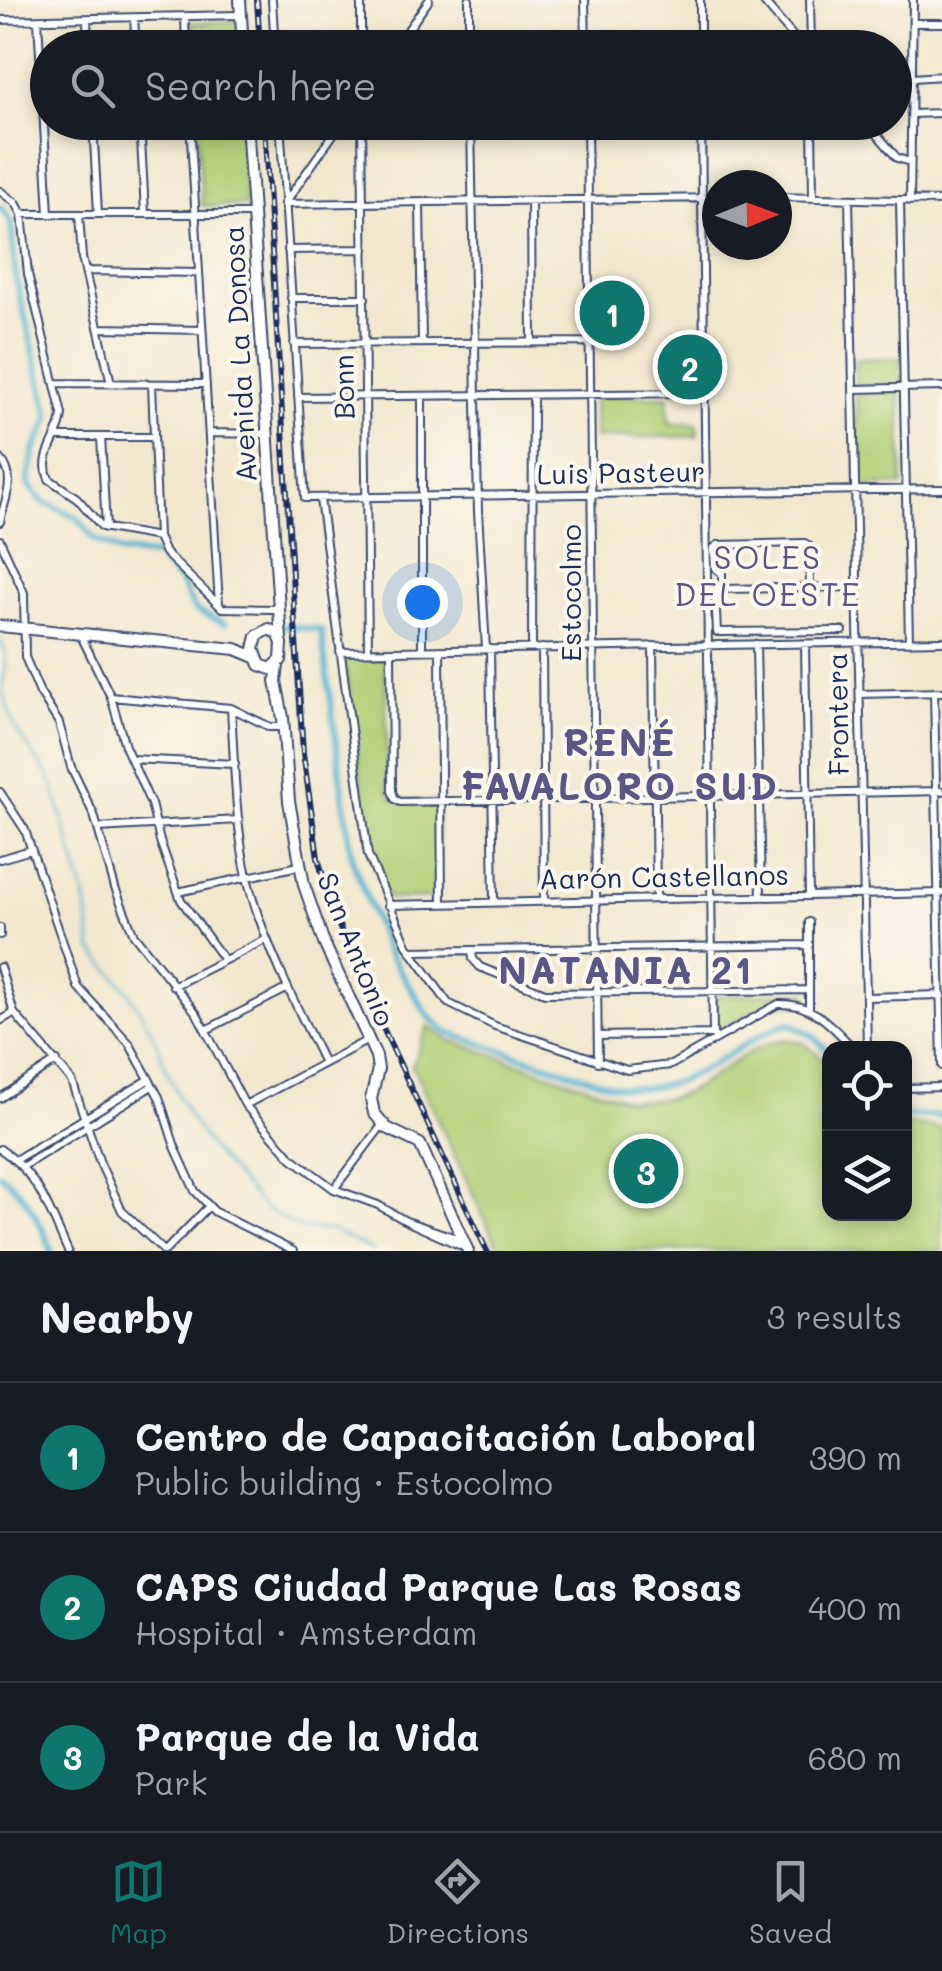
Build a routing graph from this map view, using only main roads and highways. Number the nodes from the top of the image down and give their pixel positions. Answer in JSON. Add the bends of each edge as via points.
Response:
{"nodes":[{"id":1,"x":240,"y":0,"type":"edge"},
{"id":2,"x":242,"y":30,"type":"edge"},
{"id":3,"x":249,"y":140,"type":"edge"},
{"id":4,"x":275,"y":582,"type":"junction"},
{"id":5,"x":2,"y":628,"type":"edge"},
{"id":6,"x":260,"y":634,"type":"junction"},
{"id":7,"x":280,"y":638,"type":"junction"},
{"id":8,"x":223,"y":647,"type":"junction"},
{"id":9,"x":258,"y":661,"type":"junction"},
{"id":10,"x":278,"y":666,"type":"junction"},
{"id":11,"x":278,"y":699,"type":"junction"},
{"id":12,"x":407,"y":1138,"type":"junction"},
{"id":13,"x":462,"y":1245,"type":"edge"}],
"edges":[{"from":1,"to":2,"type":"main road"},
{"from":3,"to":4,"type":"main road","name":"Avenida La Donosa"},
{"from":4,"to":6,"type":"main road","name":"Avenida La Donosa","via":[[271,621]]},
{"from":4,"to":7,"type":"main road","name":"Avenida La Donosa"},
{"from":5,"to":8,"type":"main road"},
{"from":6,"to":7,"type":"main road","via":[[272,630]]},
{"from":6,"to":8,"type":"main road"},
{"from":6,"to":9,"type":"main road","name":"Avenida La Donosa"},
{"from":7,"to":10,"type":"main road","name":"Avenida La Donosa"},
{"from":8,"to":9,"type":"main road"},
{"from":9,"to":10,"type":"main road"},
{"from":9,"to":11,"type":"main road","name":"San Antonio"},
{"from":10,"to":11,"type":"main road","name":"San Antonio"},
{"from":11,"to":12,"type":"main road","name":"San Antonio","via":[[299,866],[324,943],[378,1063],[374,1113]]},
{"from":12,"to":13,"type":"main road"},
{"from":12,"to":13,"type":"main road","via":[[422,1149]]}]}
